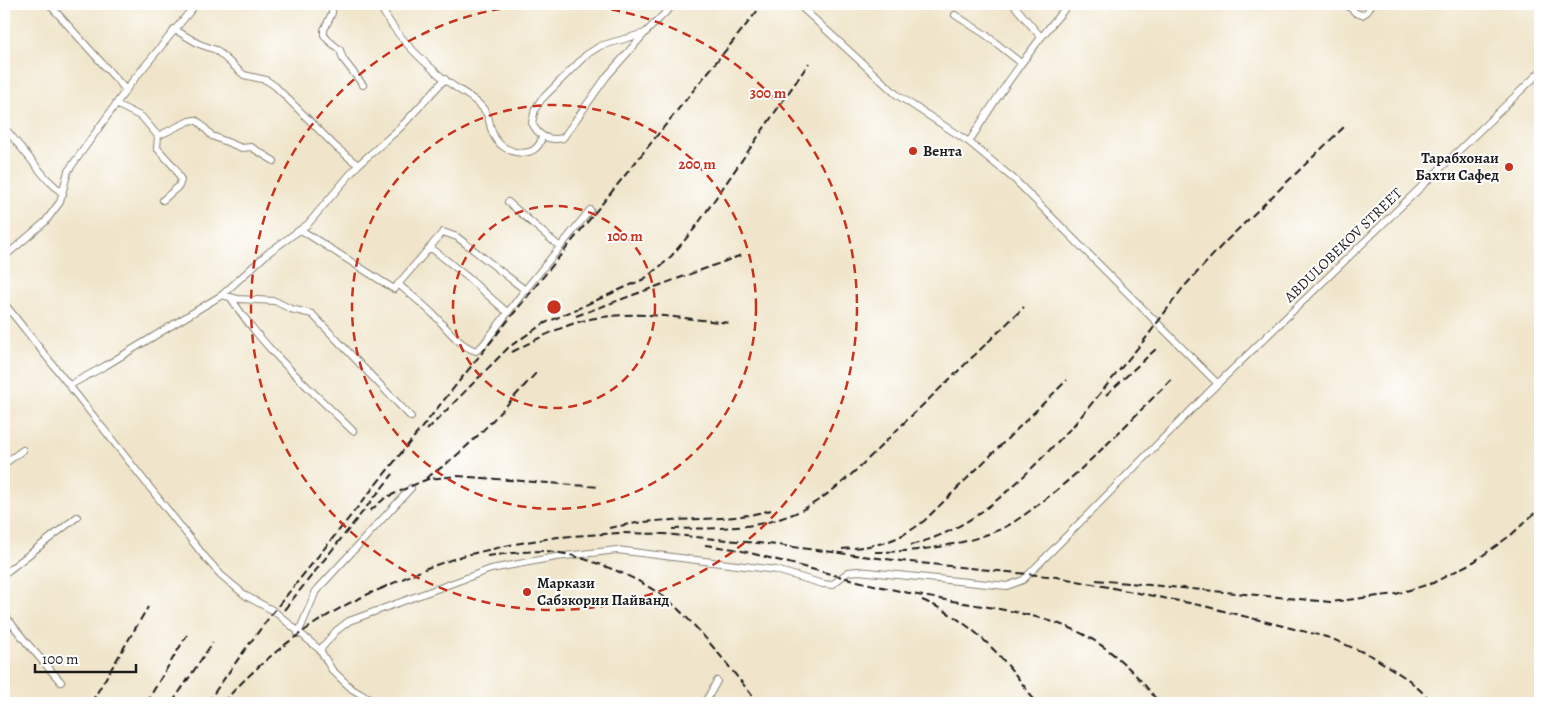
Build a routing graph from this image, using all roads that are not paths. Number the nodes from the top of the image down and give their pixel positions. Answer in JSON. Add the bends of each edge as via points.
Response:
{"nodes":[{"id":1,"x":49,"y":4,"type":"edge"},
{"id":2,"x":196,"y":4,"type":"edge"},
{"id":3,"x":330,"y":4,"type":"edge"},
{"id":4,"x":379,"y":4,"type":"edge"},
{"id":5,"x":674,"y":4,"type":"edge"},
{"id":6,"x":798,"y":4,"type":"edge"},
{"id":7,"x":1012,"y":4,"type":"edge"},
{"id":8,"x":1069,"y":4,"type":"edge"},
{"id":9,"x":1346,"y":4,"type":"edge"},
{"id":10,"x":1372,"y":4,"type":"edge"},
{"id":11,"x":955,"y":15,"type":"dead end"},
{"id":12,"x":174,"y":29,"type":"junction"},
{"id":13,"x":645,"y":33,"type":"junction"},
{"id":14,"x":1040,"y":36,"type":"junction"},
{"id":15,"x":1021,"y":63,"type":"junction"},
{"id":16,"x":1540,"y":72,"type":"edge"},
{"id":17,"x":445,"y":79,"type":"junction"},
{"id":18,"x":363,"y":85,"type":"dead end"},
{"id":19,"x":126,"y":90,"type":"junction"},
{"id":20,"x":116,"y":104,"type":"junction"},
{"id":21,"x":4,"y":127,"type":"edge"},
{"id":22,"x":158,"y":136,"type":"junction"},
{"id":23,"x":542,"y":136,"type":"junction"},
{"id":24,"x":969,"y":142,"type":"junction"},
{"id":25,"x":274,"y":161,"type":"dead end"},
{"id":26,"x":358,"y":165,"type":"junction"},
{"id":27,"x":63,"y":194,"type":"junction"},
{"id":28,"x":163,"y":200,"type":"dead end"},
{"id":29,"x":508,"y":202,"type":"dead end"},
{"id":30,"x":590,"y":210,"type":"dead end"},
{"id":31,"x":301,"y":230,"type":"junction"},
{"id":32,"x":430,"y":247,"type":"junction"},
{"id":33,"x":560,"y":247,"type":"junction"},
{"id":34,"x":4,"y":257,"type":"edge"},
{"id":35,"x":398,"y":284,"type":"junction"},
{"id":36,"x":524,"y":290,"type":"junction"},
{"id":37,"x":222,"y":295,"type":"junction"},
{"id":38,"x":231,"y":298,"type":"junction"},
{"id":39,"x":4,"y":303,"type":"edge"},
{"id":40,"x":507,"y":312,"type":"junction"},
{"id":41,"x":1218,"y":384,"type":"junction"},
{"id":42,"x":70,"y":385,"type":"junction"},
{"id":43,"x":411,"y":417,"type":"dead end"},
{"id":44,"x":353,"y":431,"type":"dead end"},
{"id":45,"x":23,"y":450,"type":"dead end"},
{"id":46,"x":4,"y":464,"type":"edge"},
{"id":47,"x":411,"y":488,"type":"dead end"},
{"id":48,"x":77,"y":517,"type":"dead end"},
{"id":49,"x":4,"y":574,"type":"edge"},
{"id":50,"x":4,"y":614,"type":"edge"},
{"id":51,"x":298,"y":634,"type":"junction"},
{"id":52,"x":320,"y":650,"type":"junction"},
{"id":53,"x":717,"y":681,"type":"dead end"},
{"id":54,"x":62,"y":682,"type":"dead end"},
{"id":55,"x":376,"y":703,"type":"edge"},
{"id":56,"x":705,"y":703,"type":"edge"}],
"edges":[{"from":1,"to":19,"type":"street"},
{"from":2,"to":12,"type":"street"},
{"from":3,"to":18,"type":"street","via":[[332,13],[324,35],[340,50]]},
{"from":4,"to":17,"type":"street","via":[[402,41]]},
{"from":5,"to":13,"type":"street"},
{"from":6,"to":24,"type":"street","via":[[897,95]]},
{"from":7,"to":14,"type":"street"},
{"from":8,"to":14,"type":"street"},
{"from":9,"to":10,"type":"street","via":[[1362,15]]},
{"from":11,"to":15,"type":"street"},
{"from":12,"to":19,"type":"street"},
{"from":12,"to":26,"type":"street","via":[[216,50],[244,75],[275,86]]},
{"from":13,"to":23,"type":"street","via":[[607,76],[563,138],[552,140]]},
{"from":13,"to":23,"type":"street","via":[[600,46],[566,74],[535,109],[532,123]]},
{"from":14,"to":15,"type":"street"},
{"from":15,"to":24,"type":"street"},
{"from":16,"to":41,"type":"street","name":"ABDULOBEKOV STREET"},
{"from":17,"to":23,"type":"street","via":[[483,109],[488,115],[494,138],[505,147],[528,153],[540,145]]},
{"from":17,"to":26,"type":"street","via":[[400,128]]},
{"from":19,"to":20,"type":"street"},
{"from":20,"to":22,"type":"street","via":[[142,118]]},
{"from":20,"to":27,"type":"street","via":[[68,171]]},
{"from":21,"to":27,"type":"street"},
{"from":22,"to":25,"type":"street","via":[[195,120],[212,136],[242,148],[251,147]]},
{"from":22,"to":28,"type":"street","via":[[157,148],[181,180],[179,186]]},
{"from":24,"to":41,"type":"street","via":[[1014,180]]},
{"from":26,"to":31,"type":"street"},
{"from":27,"to":34,"type":"street","via":[[46,222]]},
{"from":29,"to":33,"type":"street"},
{"from":30,"to":33,"type":"street"},
{"from":31,"to":35,"type":"street","via":[[394,289]]},
{"from":31,"to":37,"type":"street","via":[[268,253]]},
{"from":32,"to":35,"type":"street"},
{"from":32,"to":36,"type":"street","via":[[443,232],[457,237]]},
{"from":32,"to":40,"type":"street"},
{"from":33,"to":36,"type":"street"},
{"from":35,"to":40,"type":"street","via":[[458,340],[476,351]]},
{"from":36,"to":40,"type":"street"},
{"from":37,"to":38,"type":"street"},
{"from":37,"to":42,"type":"street"},
{"from":38,"to":43,"type":"street","via":[[275,301],[312,314]]},
{"from":38,"to":44,"type":"street","via":[[275,353]]},
{"from":39,"to":42,"type":"street"},
{"from":41,"to":52,"type":"street","name":"ABDULOBEKOV STREET","via":[[1023,580],[1007,586],[858,570],[848,572],[832,585],[776,570],[618,550],[492,569],[349,621]]},
{"from":42,"to":51,"type":"street","via":[[221,575],[246,596],[274,611]]},
{"from":45,"to":46,"type":"street"},
{"from":47,"to":51,"type":"street","via":[[316,591]]},
{"from":48,"to":49,"type":"street"},
{"from":50,"to":54,"type":"street"},
{"from":51,"to":52,"type":"street"},
{"from":52,"to":55,"type":"street","via":[[332,670],[352,689]]},
{"from":53,"to":56,"type":"street"}]}
